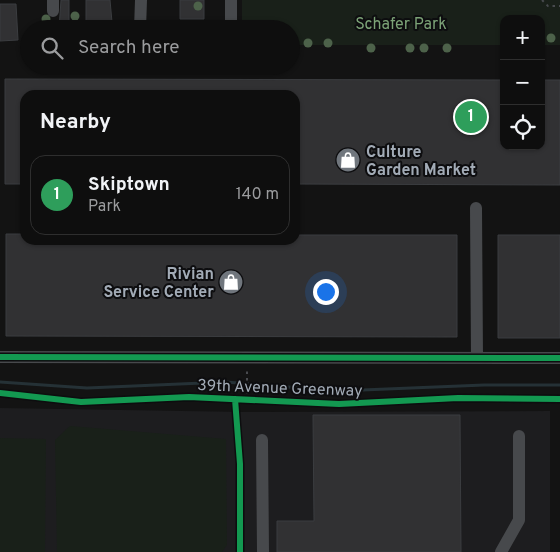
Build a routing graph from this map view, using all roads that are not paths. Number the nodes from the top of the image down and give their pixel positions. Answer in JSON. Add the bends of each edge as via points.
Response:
{"nodes":[{"id":1,"x":140,"y":0,"type":"edge"},
{"id":2,"x":231,"y":0,"type":"edge"},
{"id":3,"x":140,"y":20,"type":"edge"},
{"id":4,"x":232,"y":20,"type":"edge"},
{"id":5,"x":476,"y":208,"type":"dead end"},
{"id":6,"x":0,"y":357,"type":"edge"},
{"id":7,"x":477,"y":358,"type":"junction"},
{"id":8,"x":560,"y":358,"type":"edge"},
{"id":9,"x":519,"y":436,"type":"dead end"},
{"id":10,"x":262,"y":440,"type":"dead end"},
{"id":11,"x":263,"y":552,"type":"edge"},
{"id":12,"x":501,"y":552,"type":"edge"}],
"edges":[{"from":1,"to":3,"type":"street"},
{"from":2,"to":4,"type":"street"},
{"from":5,"to":7,"type":"street"},
{"from":6,"to":7,"type":"street"},
{"from":7,"to":8,"type":"street"},
{"from":9,"to":12,"type":"street","via":[[518,520]]},
{"from":10,"to":11,"type":"street"}]}
